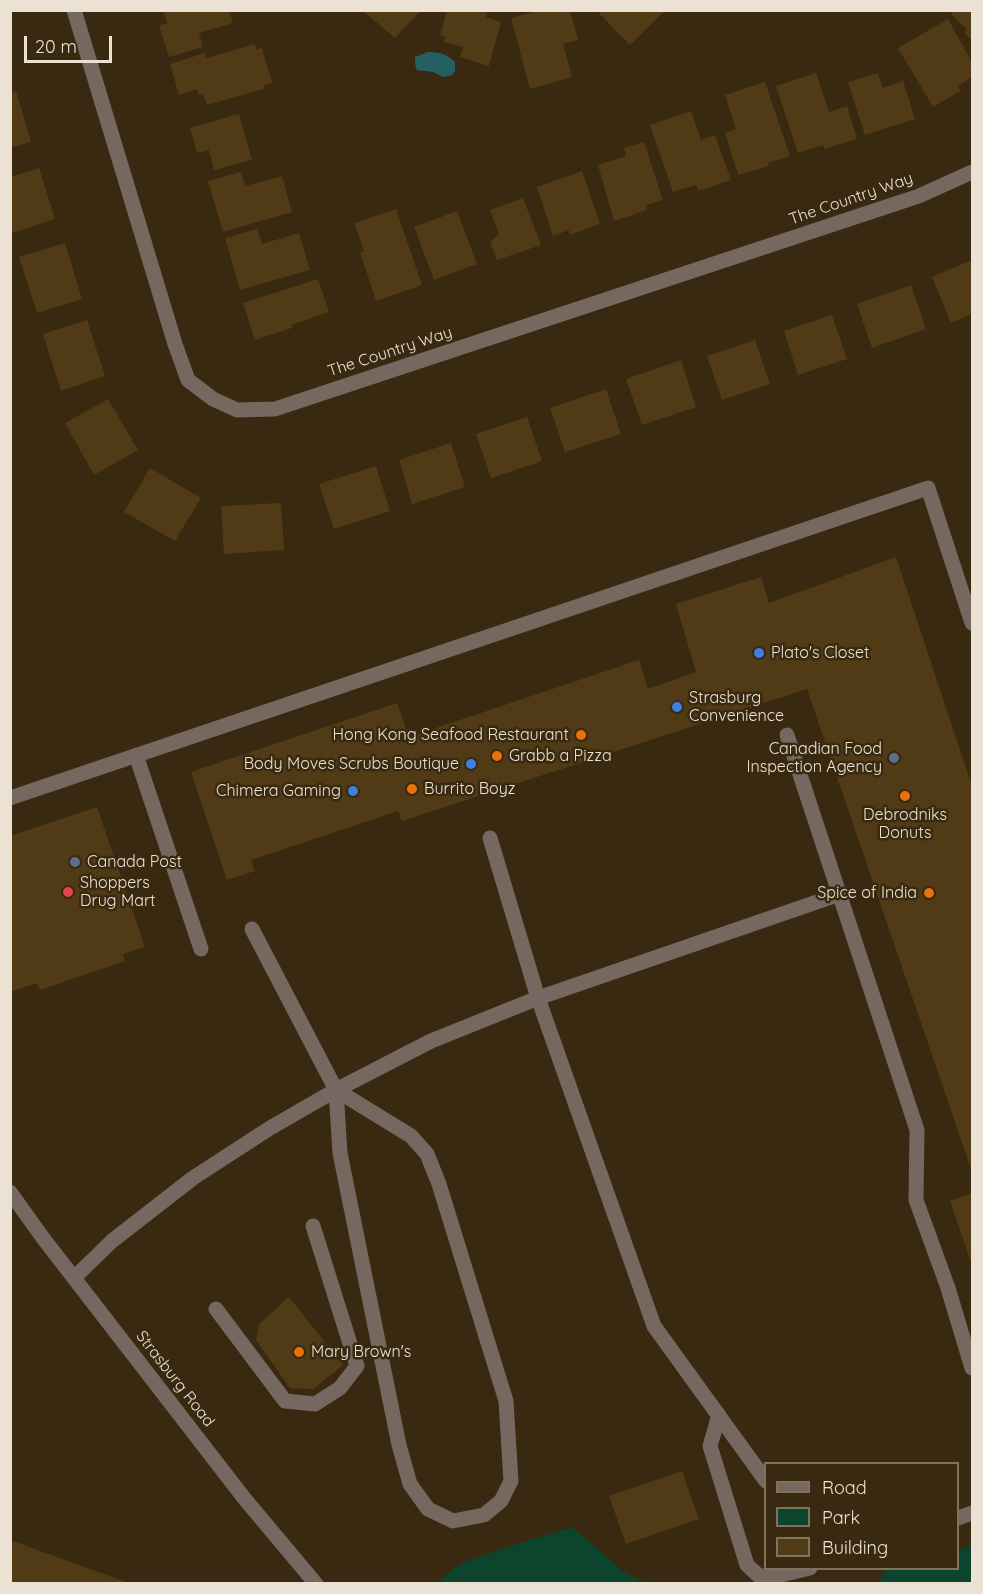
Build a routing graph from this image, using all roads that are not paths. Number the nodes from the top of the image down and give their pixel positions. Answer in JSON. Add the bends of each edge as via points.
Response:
{"nodes":[{"id":1,"x":74,"y":10,"type":"edge"},
{"id":2,"x":972,"y":172,"type":"edge"},
{"id":3,"x":972,"y":624,"type":"edge"},
{"id":4,"x":787,"y":735,"type":"dead end"},
{"id":5,"x":136,"y":755,"type":"junction"},
{"id":6,"x":10,"y":798,"type":"edge"},
{"id":7,"x":490,"y":838,"type":"dead end"},
{"id":8,"x":840,"y":894,"type":"junction"},
{"id":9,"x":252,"y":929,"type":"dead end"},
{"id":10,"x":201,"y":949,"type":"dead end"},
{"id":11,"x":538,"y":998,"type":"junction"},
{"id":12,"x":336,"y":1090,"type":"junction"},
{"id":13,"x":10,"y":1192,"type":"edge"},
{"id":14,"x":313,"y":1226,"type":"dead end"},
{"id":15,"x":74,"y":1278,"type":"junction"},
{"id":16,"x":216,"y":1309,"type":"dead end"},
{"id":17,"x":972,"y":1368,"type":"edge"},
{"id":18,"x":719,"y":1415,"type":"junction"},
{"id":19,"x":764,"y":1480,"type":"edge"},
{"id":20,"x":805,"y":1570,"type":"edge"},
{"id":21,"x":316,"y":1584,"type":"edge"}],
"edges":[{"from":1,"to":2,"type":"street","name":"The Country Way","via":[[188,380],[213,399],[237,410],[275,409],[919,196]]},
{"from":3,"to":5,"type":"street","via":[[928,488]]},
{"from":4,"to":8,"type":"street"},
{"from":5,"to":6,"type":"street"},
{"from":5,"to":10,"type":"street"},
{"from":7,"to":11,"type":"street"},
{"from":8,"to":11,"type":"street"},
{"from":8,"to":17,"type":"street","via":[[917,1130],[916,1200]]},
{"from":9,"to":12,"type":"street"},
{"from":11,"to":12,"type":"street","via":[[431,1041]]},
{"from":11,"to":18,"type":"street","via":[[654,1326]]},
{"from":12,"to":12,"type":"street","via":[[411,1136],[427,1154],[439,1184],[506,1401],[511,1481],[501,1501],[484,1515],[453,1521],[428,1509],[410,1484],[340,1153]]},
{"from":12,"to":15,"type":"street","via":[[193,1178],[112,1241]]},
{"from":13,"to":15,"type":"street","name":"Strasburg Road"},
{"from":14,"to":16,"type":"street","via":[[357,1366],[340,1388],[315,1404],[285,1401]]},
{"from":15,"to":21,"type":"street","name":"Strasburg Road","via":[[244,1498]]},
{"from":18,"to":19,"type":"street"},
{"from":18,"to":20,"type":"street","via":[[710,1446],[747,1565],[759,1576]]}]}
